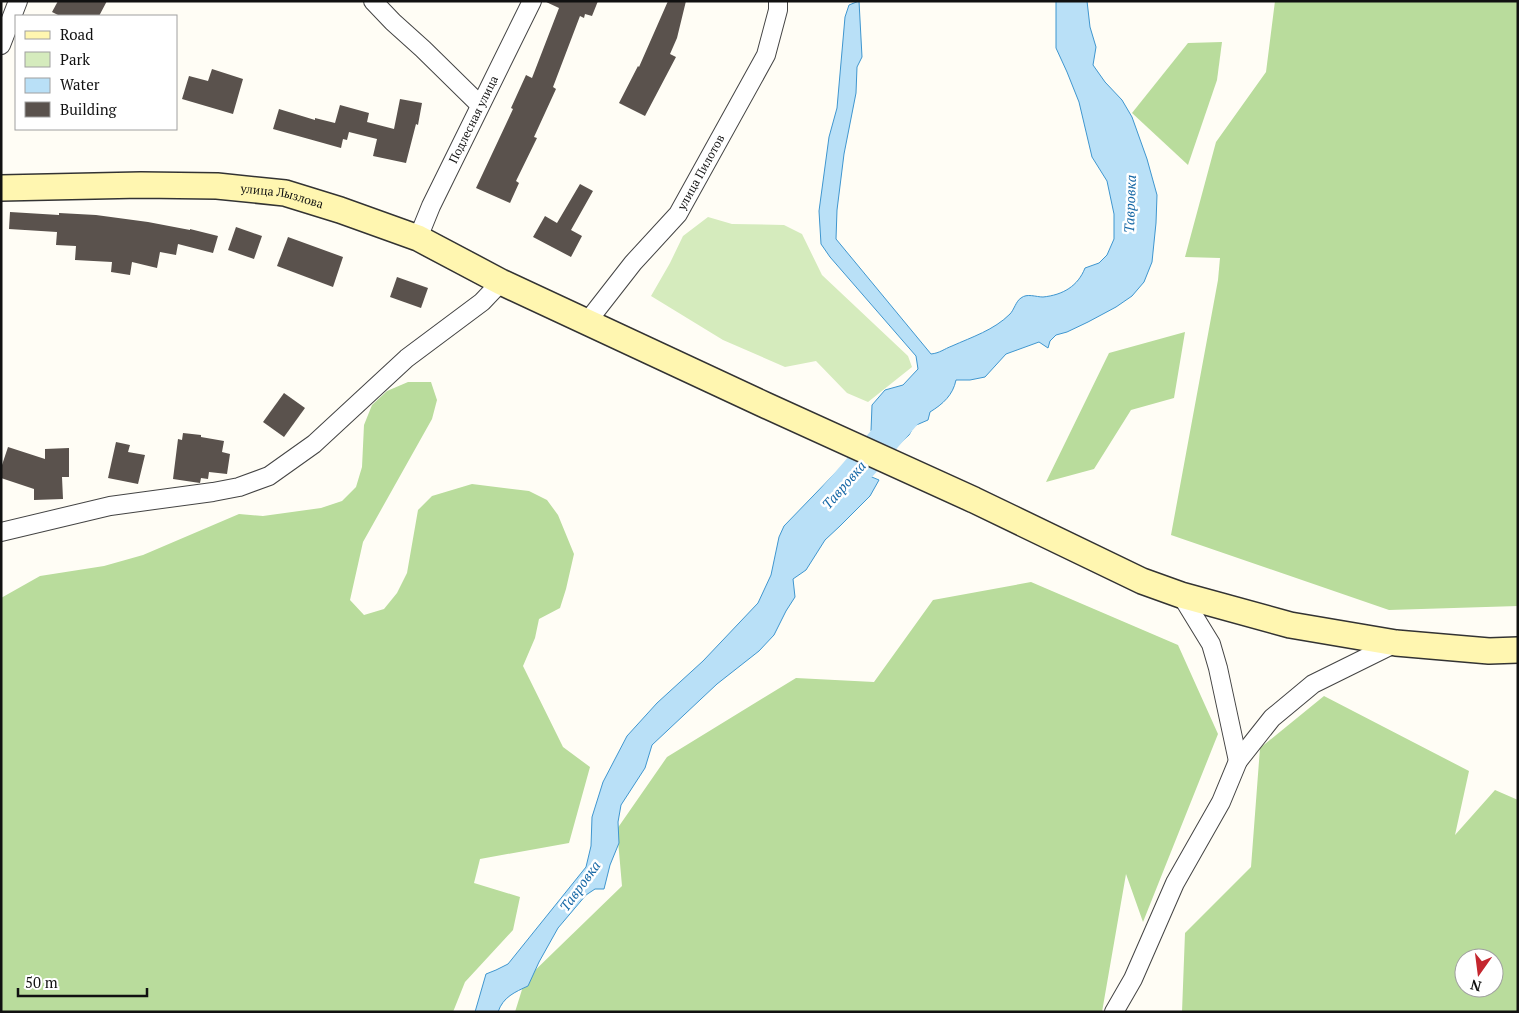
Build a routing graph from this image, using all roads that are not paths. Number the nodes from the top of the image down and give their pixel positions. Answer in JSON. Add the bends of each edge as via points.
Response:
{"nodes":[{"id":1,"x":18,"y":1,"type":"edge"},
{"id":2,"x":373,"y":1,"type":"edge"},
{"id":3,"x":532,"y":1,"type":"edge"},
{"id":4,"x":778,"y":1,"type":"edge"},
{"id":5,"x":1,"y":45,"type":"edge"},
{"id":6,"x":480,"y":105,"type":"junction"},
{"id":7,"x":1,"y":188,"type":"edge"},
{"id":8,"x":418,"y":238,"type":"junction"},
{"id":9,"x":501,"y":282,"type":"junction"},
{"id":10,"x":587,"y":322,"type":"junction"},
{"id":11,"x":1,"y":532,"type":"edge"},
{"id":12,"x":1182,"y":595,"type":"junction"},
{"id":13,"x":1396,"y":643,"type":"junction"},
{"id":14,"x":1518,"y":650,"type":"edge"},
{"id":15,"x":1238,"y":761,"type":"junction"},
{"id":16,"x":1114,"y":1012,"type":"edge"}],
"edges":[{"from":1,"to":5,"type":"street"},
{"from":2,"to":6,"type":"street"},
{"from":3,"to":6,"type":"street","name":"Подлесная улица"},
{"from":4,"to":10,"type":"street","name":"улица Пилотов","via":[[766,56],[678,214],[633,263]]},
{"from":6,"to":8,"type":"street","name":"Подлесная улица"},
{"from":7,"to":8,"type":"street","name":"улица Лызлова","via":[[217,186],[285,193]]},
{"from":8,"to":9,"type":"street","name":"улица Лызлова"},
{"from":9,"to":10,"type":"street","name":"улица Лызлова"},
{"from":9,"to":11,"type":"street","via":[[482,302],[407,358],[314,444],[269,476],[239,487],[110,506]]},
{"from":10,"to":12,"type":"street","name":"улица Лызлова","via":[[1142,581]]},
{"from":12,"to":13,"type":"street","name":"улица Лызлова","via":[[1290,626]]},
{"from":12,"to":15,"type":"street","via":[[1211,644]]},
{"from":13,"to":14,"type":"street","name":"улица Лызлова","via":[[1489,651]]},
{"from":13,"to":15,"type":"street","via":[[1313,684],[1272,718]]},
{"from":15,"to":16,"type":"street","via":[[1221,802],[1175,883],[1133,979]]}]}
